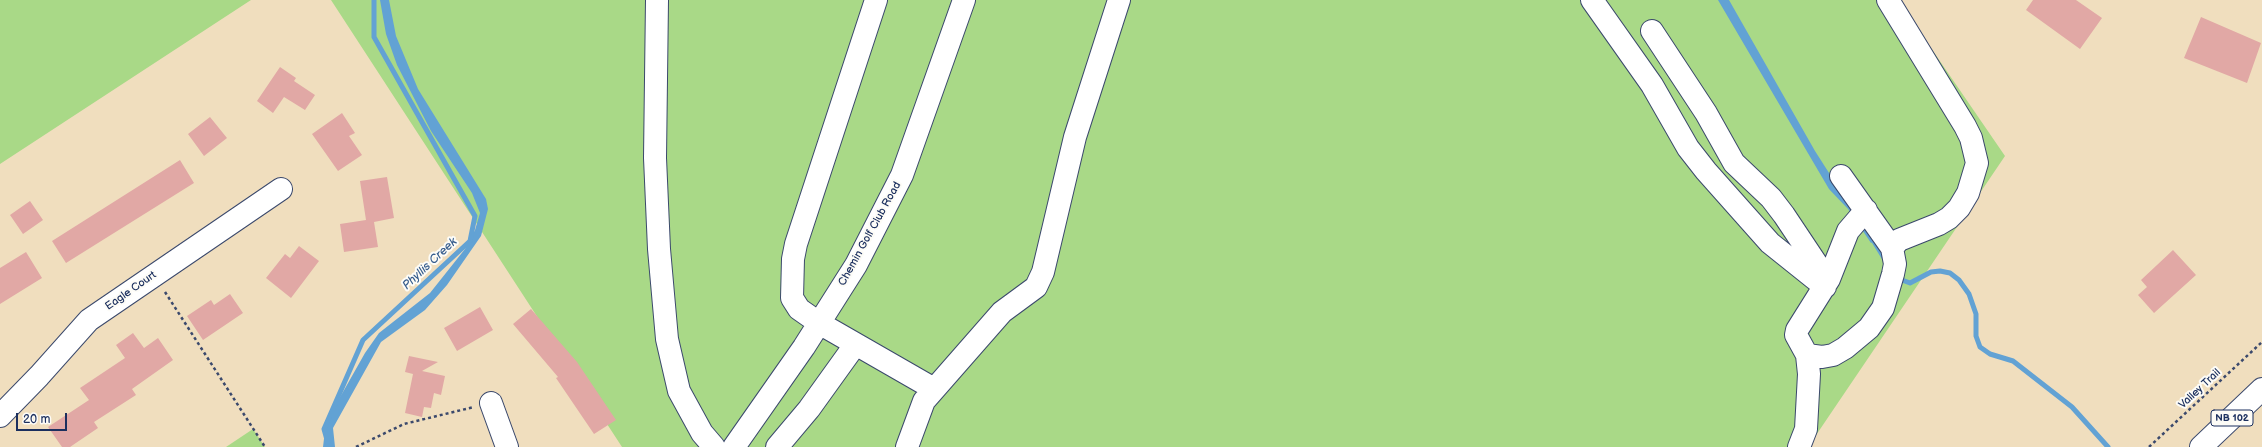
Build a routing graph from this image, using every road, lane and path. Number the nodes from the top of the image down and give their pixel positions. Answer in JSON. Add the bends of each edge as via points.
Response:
{"nodes":[{"id":1,"x":657,"y":0,"type":"edge"},
{"id":2,"x":876,"y":0,"type":"edge"},
{"id":3,"x":964,"y":0,"type":"edge"},
{"id":4,"x":1119,"y":0,"type":"edge"},
{"id":5,"x":1592,"y":0,"type":"edge"},
{"id":6,"x":1888,"y":0,"type":"edge"},
{"id":7,"x":1652,"y":31,"type":"dead end"},
{"id":8,"x":1730,"y":156,"type":"junction"},
{"id":9,"x":1706,"y":172,"type":"junction"},
{"id":10,"x":1841,"y":176,"type":"dead end"},
{"id":11,"x":281,"y":189,"type":"dead end"},
{"id":12,"x":1860,"y":216,"type":"junction"},
{"id":13,"x":1892,"y":248,"type":"junction"},
{"id":14,"x":154,"y":275,"type":"junction"},
{"id":15,"x":1825,"y":287,"type":"junction"},
{"id":16,"x":819,"y":322,"type":"junction"},
{"id":17,"x":2262,"y":342,"type":"edge"},
{"id":18,"x":855,"y":345,"type":"junction"},
{"id":19,"x":1807,"y":355,"type":"junction"},
{"id":20,"x":934,"y":389,"type":"junction"},
{"id":21,"x":2262,"y":389,"type":"edge"},
{"id":22,"x":491,"y":403,"type":"joint"},
{"id":23,"x":0,"y":416,"type":"edge"},
{"id":24,"x":265,"y":447,"type":"edge"},
{"id":25,"x":356,"y":447,"type":"edge"},
{"id":26,"x":507,"y":447,"type":"edge"},
{"id":27,"x":714,"y":447,"type":"edge"},
{"id":28,"x":734,"y":447,"type":"edge"},
{"id":29,"x":777,"y":447,"type":"edge"},
{"id":30,"x":907,"y":447,"type":"edge"},
{"id":31,"x":1799,"y":447,"type":"edge"},
{"id":32,"x":2149,"y":447,"type":"edge"},
{"id":33,"x":2201,"y":447,"type":"edge"}],
"edges":[{"from":1,"to":27,"type":"street","via":[[656,158],[659,249],[667,339],[679,391],[702,433]]},
{"from":2,"to":16,"type":"street","via":[[793,259],[794,304]]},
{"from":3,"to":16,"type":"street","name":"Chemin Golf Club Road","via":[[902,175],[856,265]]},
{"from":4,"to":20,"type":"street","via":[[1075,137],[1043,272],[1036,287],[1002,312]]},
{"from":5,"to":9,"type":"street","via":[[1652,85],[1688,148]]},
{"from":6,"to":13,"type":"street","via":[[1965,126],[1971,138],[1977,163],[1968,193],[1959,208],[1939,224],[1903,238]]},
{"from":7,"to":8,"type":"street","via":[[1702,107]]},
{"from":8,"to":9,"type":"street"},
{"from":8,"to":15,"type":"street","via":[[1739,171],[1770,198],[1784,215],[1818,266]]},
{"from":9,"to":15,"type":"street","via":[[1770,243]]},
{"from":10,"to":12,"type":"street"},
{"from":11,"to":14,"type":"street","name":"Eagle Court"},
{"from":12,"to":13,"type":"street"},
{"from":12,"to":15,"type":"street"},
{"from":13,"to":19,"type":"street","via":[[1895,264],[1893,274],[1888,294],[1877,318],[1845,348],[1833,355]]},
{"from":14,"to":23,"type":"street","name":"Eagle Court","via":[[89,320]]},
{"from":14,"to":24,"type":"path"},
{"from":15,"to":19,"type":"street","via":[[1797,330],[1796,335]]},
{"from":16,"to":18,"type":"street"},
{"from":16,"to":28,"type":"street","name":"Chemin Golf Club Road"},
{"from":17,"to":32,"type":"path","name":"Valley Trail"},
{"from":18,"to":20,"type":"street"},
{"from":18,"to":29,"type":"street","via":[[809,409]]},
{"from":19,"to":31,"type":"street","via":[[1810,374],[1806,429]]},
{"from":20,"to":30,"type":"street","via":[[924,401]]},
{"from":21,"to":33,"type":"street","number":"NB 102"},
{"from":22,"to":25,"type":"path","via":[[416,420]]},
{"from":22,"to":26,"type":"street"}]}
